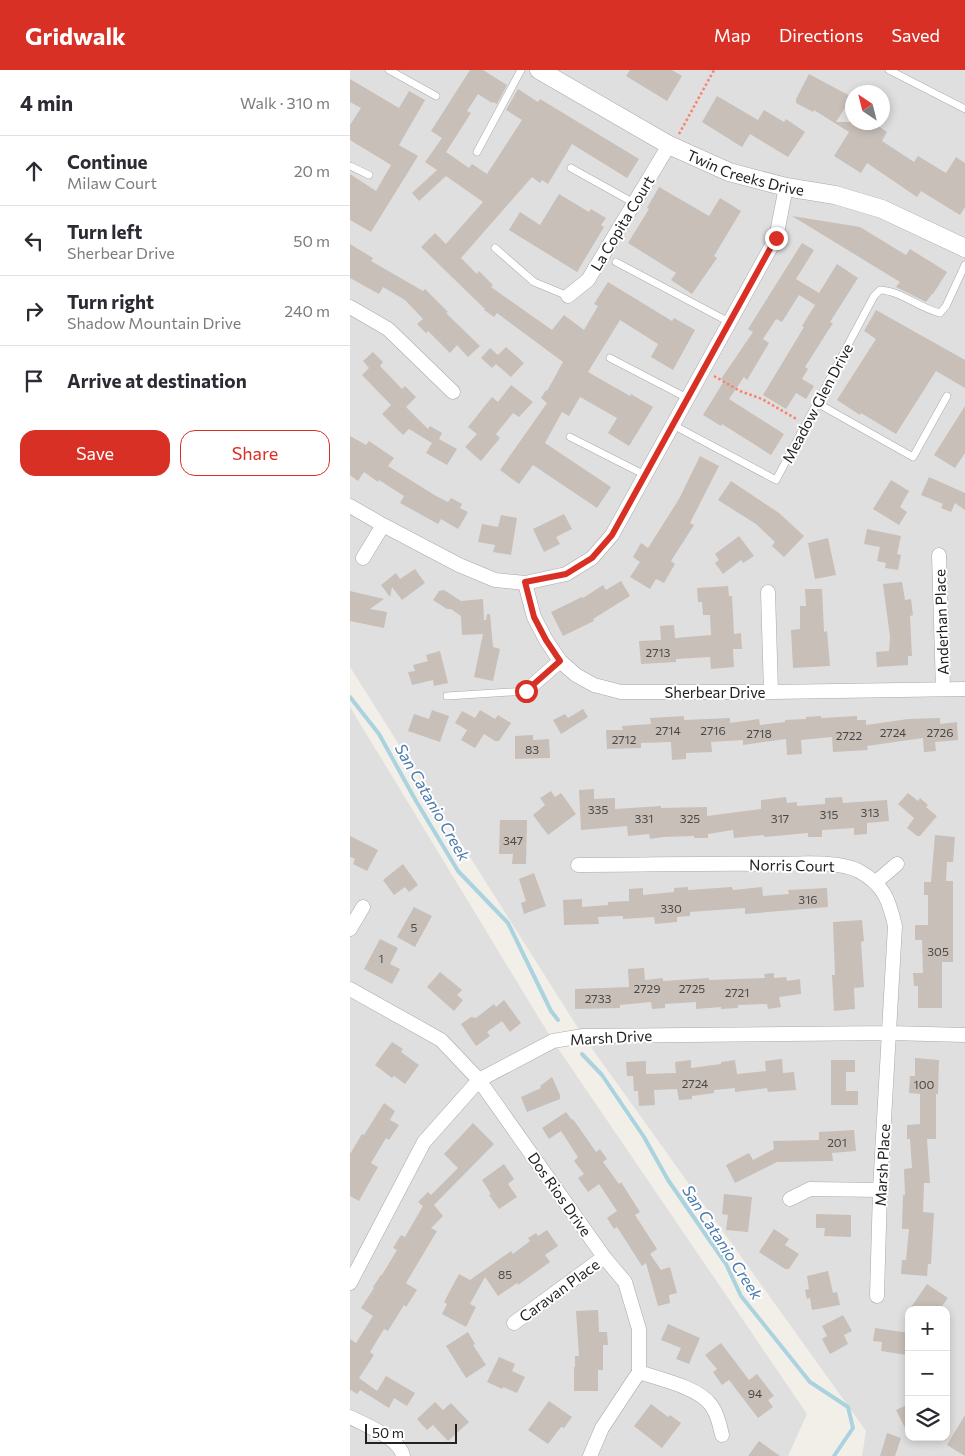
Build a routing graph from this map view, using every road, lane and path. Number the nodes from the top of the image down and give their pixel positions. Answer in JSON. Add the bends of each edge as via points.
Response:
{"nodes":[{"id":1,"x":389,"y":70,"type":"edge"},
{"id":2,"x":521,"y":70,"type":"edge"},
{"id":3,"x":539,"y":70,"type":"edge"},
{"id":4,"x":714,"y":70,"type":"edge"},
{"id":5,"x":889,"y":70,"type":"edge"},
{"id":6,"x":436,"y":96,"type":"dead end"},
{"id":7,"x":965,"y":109,"type":"edge"},
{"id":8,"x":671,"y":145,"type":"junction"},
{"id":9,"x":477,"y":152,"type":"dead end"},
{"id":10,"x":350,"y":166,"type":"edge"},
{"id":11,"x":571,"y":168,"type":"dead end"},
{"id":12,"x":369,"y":175,"type":"dead end"},
{"id":13,"x":786,"y":186,"type":"junction"},
{"id":14,"x":634,"y":203,"type":"junction"},
{"id":15,"x":495,"y":248,"type":"dead end"},
{"id":16,"x":965,"y":248,"type":"edge"},
{"id":17,"x":616,"y":262,"type":"dead end"},
{"id":18,"x":965,"y":265,"type":"edge"},
{"id":19,"x":568,"y":296,"type":"joint"},
{"id":20,"x":350,"y":308,"type":"edge"},
{"id":21,"x":729,"y":322,"type":"junction"},
{"id":22,"x":610,"y":358,"type":"dead end"},
{"id":23,"x":704,"y":369,"type":"junction"},
{"id":24,"x":453,"y":392,"type":"dead end"},
{"id":25,"x":947,"y":396,"type":"dead end"},
{"id":26,"x":687,"y":398,"type":"junction"},
{"id":27,"x":817,"y":403,"type":"junction"},
{"id":28,"x":806,"y":424,"type":"junction"},
{"id":29,"x":673,"y":425,"type":"junction"},
{"id":30,"x":570,"y":437,"type":"dead end"},
{"id":31,"x":645,"y":475,"type":"junction"},
{"id":32,"x":350,"y":506,"type":"edge"},
{"id":33,"x":383,"y":525,"type":"junction"},
{"id":34,"x":939,"y":555,"type":"dead end"},
{"id":35,"x":363,"y":558,"type":"dead end"},
{"id":36,"x":525,"y":582,"type":"junction"},
{"id":37,"x":768,"y":592,"type":"dead end"},
{"id":38,"x":560,"y":661,"type":"junction"},
{"id":39,"x":943,"y":689,"type":"junction"},
{"id":40,"x":965,"y":690,"type":"edge"},
{"id":41,"x":526,"y":691,"type":"joint"},
{"id":42,"x":771,"y":692,"type":"junction"},
{"id":43,"x":447,"y":696,"type":"dead end"},
{"id":44,"x":897,"y":864,"type":"dead end"},
{"id":45,"x":578,"y":865,"type":"dead end"},
{"id":46,"x":876,"y":882,"type":"junction"},
{"id":47,"x":362,"y":907,"type":"dead end"},
{"id":48,"x":350,"y":929,"type":"edge"},
{"id":49,"x":350,"y":989,"type":"edge"},
{"id":50,"x":890,"y":1033,"type":"junction"},
{"id":51,"x":965,"y":1035,"type":"edge"},
{"id":52,"x":479,"y":1080,"type":"junction"},
{"id":53,"x":880,"y":1190,"type":"junction"},
{"id":54,"x":790,"y":1199,"type":"dead end"},
{"id":55,"x":604,"y":1257,"type":"junction"},
{"id":56,"x":350,"y":1283,"type":"edge"},
{"id":57,"x":877,"y":1296,"type":"dead end"},
{"id":58,"x":514,"y":1323,"type":"dead end"},
{"id":59,"x":639,"y":1372,"type":"junction"},
{"id":60,"x":350,"y":1417,"type":"edge"},
{"id":61,"x":722,"y":1435,"type":"dead end"},
{"id":62,"x":403,"y":1456,"type":"edge"},
{"id":63,"x":590,"y":1456,"type":"edge"}],
"edges":[{"from":1,"to":6,"type":"lane"},
{"from":2,"to":9,"type":"lane"},
{"from":3,"to":8,"type":"street","name":"Twin Creeks Drive"},
{"from":4,"to":8,"type":"path"},
{"from":5,"to":7,"type":"lane"},
{"from":8,"to":13,"type":"street","name":"Twin Creeks Drive","via":[[729,172]]},
{"from":8,"to":14,"type":"street","name":"La Copita Court"},
{"from":10,"to":12,"type":"lane"},
{"from":11,"to":14,"type":"lane"},
{"from":13,"to":16,"type":"street","name":"Twin Creeks Drive","via":[[835,195],[882,209]]},
{"from":13,"to":21,"type":"street","via":[[776,238]]},
{"from":14,"to":19,"type":"street","name":"La Copita Court","via":[[588,280]]},
{"from":15,"to":19,"type":"lane","via":[[534,282]]},
{"from":17,"to":21,"type":"lane"},
{"from":18,"to":27,"type":"lane","name":"Meadow Glen Drive","via":[[940,314],[890,291],[880,290]]},
{"from":20,"to":24,"type":"street","via":[[388,329]]},
{"from":21,"to":23,"type":"street"},
{"from":22,"to":26,"type":"lane"},
{"from":23,"to":26,"type":"street"},
{"from":23,"to":28,"type":"path","via":[[740,392],[762,399]]},
{"from":25,"to":27,"type":"lane","via":[[913,458]]},
{"from":26,"to":29,"type":"street"},
{"from":27,"to":28,"type":"lane","name":"Meadow Glen Drive"},
{"from":28,"to":29,"type":"lane","name":"Meadow Glen Drive","via":[[776,480]]},
{"from":29,"to":31,"type":"street"},
{"from":30,"to":31,"type":"lane"},
{"from":31,"to":36,"type":"street","via":[[612,535],[592,558],[566,574]]},
{"from":32,"to":33,"type":"street"},
{"from":33,"to":35,"type":"street"},
{"from":33,"to":36,"type":"street","via":[[495,580]]},
{"from":34,"to":39,"type":"street","name":"Anderhan Place"},
{"from":36,"to":38,"type":"street","name":"Sherbear Drive","via":[[534,617]]},
{"from":37,"to":42,"type":"street"},
{"from":38,"to":41,"type":"street"},
{"from":38,"to":42,"type":"street","name":"Sherbear Drive","via":[[594,685],[621,692]]},
{"from":39,"to":40,"type":"street","name":"Sherbear Drive"},
{"from":39,"to":42,"type":"street","name":"Sherbear Drive"},
{"from":41,"to":43,"type":"lane"},
{"from":44,"to":46,"type":"street"},
{"from":45,"to":46,"type":"street","name":"Norris Court","via":[[835,864],[857,870]]},
{"from":46,"to":50,"type":"street","name":"Norris Court","via":[[889,901],[896,926]]},
{"from":47,"to":48,"type":"street"},
{"from":49,"to":52,"type":"street","name":"Dos Rios Drive","via":[[441,1040]]},
{"from":50,"to":51,"type":"street","name":"Marsh Drive"},
{"from":50,"to":52,"type":"street","name":"Marsh Drive","via":[[583,1036],[553,1042]]},
{"from":50,"to":53,"type":"street","name":"Marsh Place"},
{"from":52,"to":55,"type":"street","name":"Dos Rios Drive"},
{"from":52,"to":56,"type":"street","name":"Marsh Drive","via":[[424,1142]]},
{"from":53,"to":54,"type":"street","via":[[810,1188]]},
{"from":53,"to":57,"type":"street","name":"Marsh Place"},
{"from":55,"to":58,"type":"street","name":"Caravan Place"},
{"from":55,"to":59,"type":"street","name":"Dos Rios Drive","via":[[626,1282],[640,1329]]},
{"from":59,"to":61,"type":"street","via":[[690,1389],[711,1404]]},
{"from":59,"to":63,"type":"street","via":[[602,1428]]},
{"from":60,"to":62,"type":"street","via":[[392,1440]]}]}
